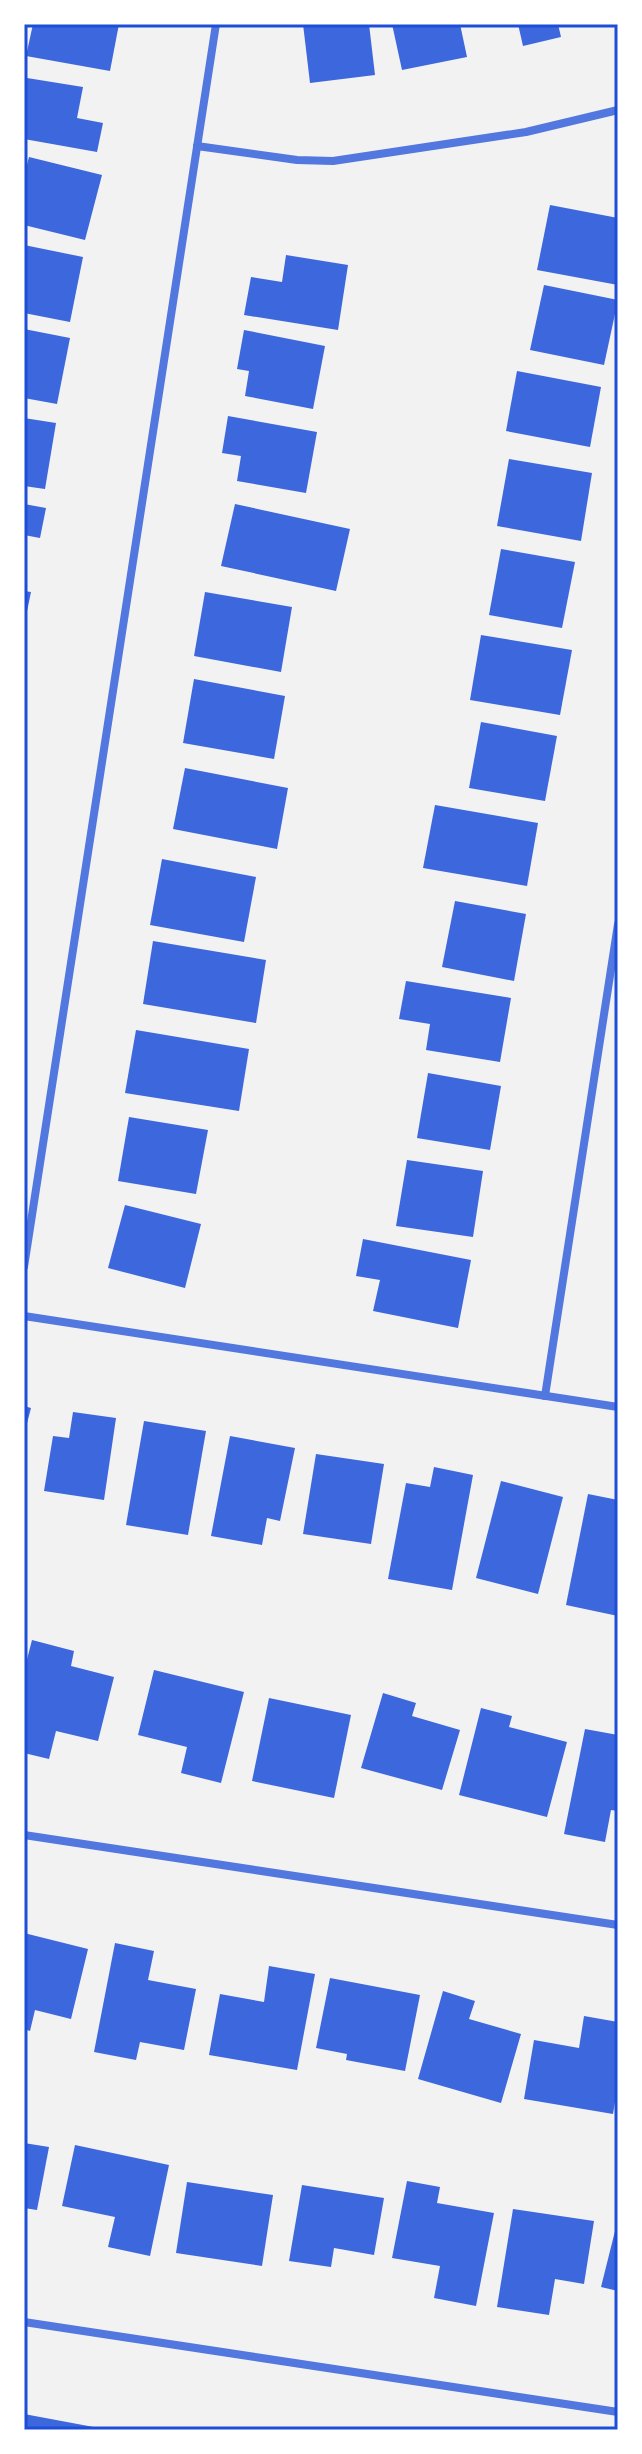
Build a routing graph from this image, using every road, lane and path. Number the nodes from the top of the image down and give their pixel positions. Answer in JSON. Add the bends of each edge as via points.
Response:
{"nodes":[{"id":1,"x":216,"y":24,"type":"edge"},
{"id":2,"x":618,"y":110,"type":"edge"},
{"id":3,"x":197,"y":146,"type":"junction"},
{"id":4,"x":618,"y":924,"type":"edge"},
{"id":5,"x":24,"y":1267,"type":"edge"},
{"id":6,"x":24,"y":1316,"type":"edge"},
{"id":7,"x":545,"y":1396,"type":"junction"},
{"id":8,"x":618,"y":1407,"type":"edge"},
{"id":9,"x":24,"y":1835,"type":"edge"},
{"id":10,"x":618,"y":1925,"type":"edge"},
{"id":11,"x":24,"y":2322,"type":"edge"},
{"id":12,"x":618,"y":2412,"type":"edge"}],
"edges":[{"from":1,"to":3,"type":"street"},
{"from":2,"to":3,"type":"street","via":[[526,132],[333,161]]},
{"from":3,"to":5,"type":"street"},
{"from":4,"to":7,"type":"street"},
{"from":6,"to":7,"type":"street"},
{"from":7,"to":8,"type":"street"},
{"from":9,"to":10,"type":"street"},
{"from":11,"to":12,"type":"street"}]}
